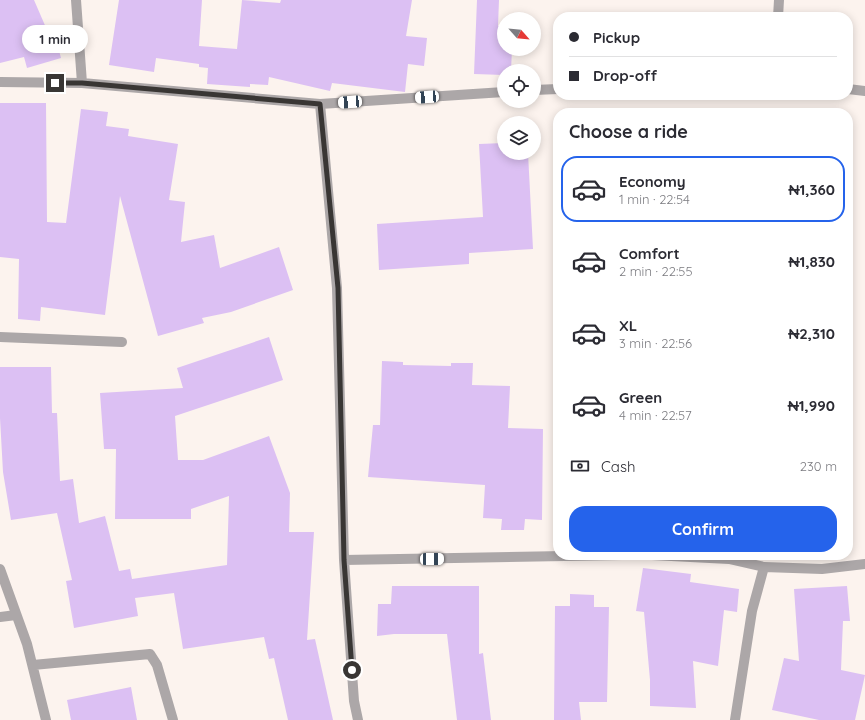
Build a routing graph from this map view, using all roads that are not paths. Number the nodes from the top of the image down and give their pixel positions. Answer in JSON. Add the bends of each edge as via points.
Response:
{"nodes":[{"id":1,"x":76,"y":0,"type":"edge"},
{"id":2,"x":779,"y":0,"type":"edge"},
{"id":3,"x":778,"y":12,"type":"edge"},
{"id":4,"x":0,"y":82,"type":"edge"},
{"id":5,"x":82,"y":83,"type":"junction"},
{"id":6,"x":553,"y":89,"type":"edge"},
{"id":7,"x":541,"y":90,"type":"edge"},
{"id":8,"x":853,"y":90,"type":"edge"},
{"id":9,"x":865,"y":91,"type":"edge"},
{"id":10,"x":497,"y":92,"type":"edge"},
{"id":11,"x":320,"y":104,"type":"junction"},
{"id":12,"x":0,"y":337,"type":"edge"},
{"id":13,"x":122,"y":342,"type":"dead end"},
{"id":14,"x":553,"y":556,"type":"edge"},
{"id":15,"x":344,"y":560,"type":"junction"},
{"id":16,"x":733,"y":560,"type":"edge"},
{"id":17,"x":865,"y":564,"type":"edge"},
{"id":18,"x":764,"y":567,"type":"junction"},
{"id":19,"x":0,"y":568,"type":"edge"},
{"id":20,"x":16,"y":615,"type":"junction"},
{"id":21,"x":0,"y":617,"type":"edge"},
{"id":22,"x":33,"y":665,"type":"junction"},
{"id":23,"x":46,"y":720,"type":"edge"},
{"id":24,"x":173,"y":720,"type":"edge"},
{"id":25,"x":358,"y":720,"type":"edge"},
{"id":26,"x":736,"y":720,"type":"edge"}],
"edges":[{"from":1,"to":5,"type":"street"},
{"from":2,"to":3,"type":"street"},
{"from":4,"to":5,"type":"street"},
{"from":5,"to":11,"type":"street"},
{"from":6,"to":7,"type":"street"},
{"from":8,"to":9,"type":"street"},
{"from":10,"to":11,"type":"street"},
{"from":11,"to":15,"type":"street","via":[[338,288]]},
{"from":12,"to":13,"type":"street"},
{"from":14,"to":15,"type":"street"},
{"from":15,"to":25,"type":"street","via":[[354,701]]},
{"from":16,"to":18,"type":"street"},
{"from":17,"to":18,"type":"street","via":[[822,569]]},
{"from":18,"to":26,"type":"street","via":[[752,611]]},
{"from":19,"to":20,"type":"street"},
{"from":20,"to":21,"type":"street"},
{"from":20,"to":22,"type":"street"},
{"from":22,"to":23,"type":"street"},
{"from":22,"to":24,"type":"street","via":[[150,654],[157,665]]}]}
